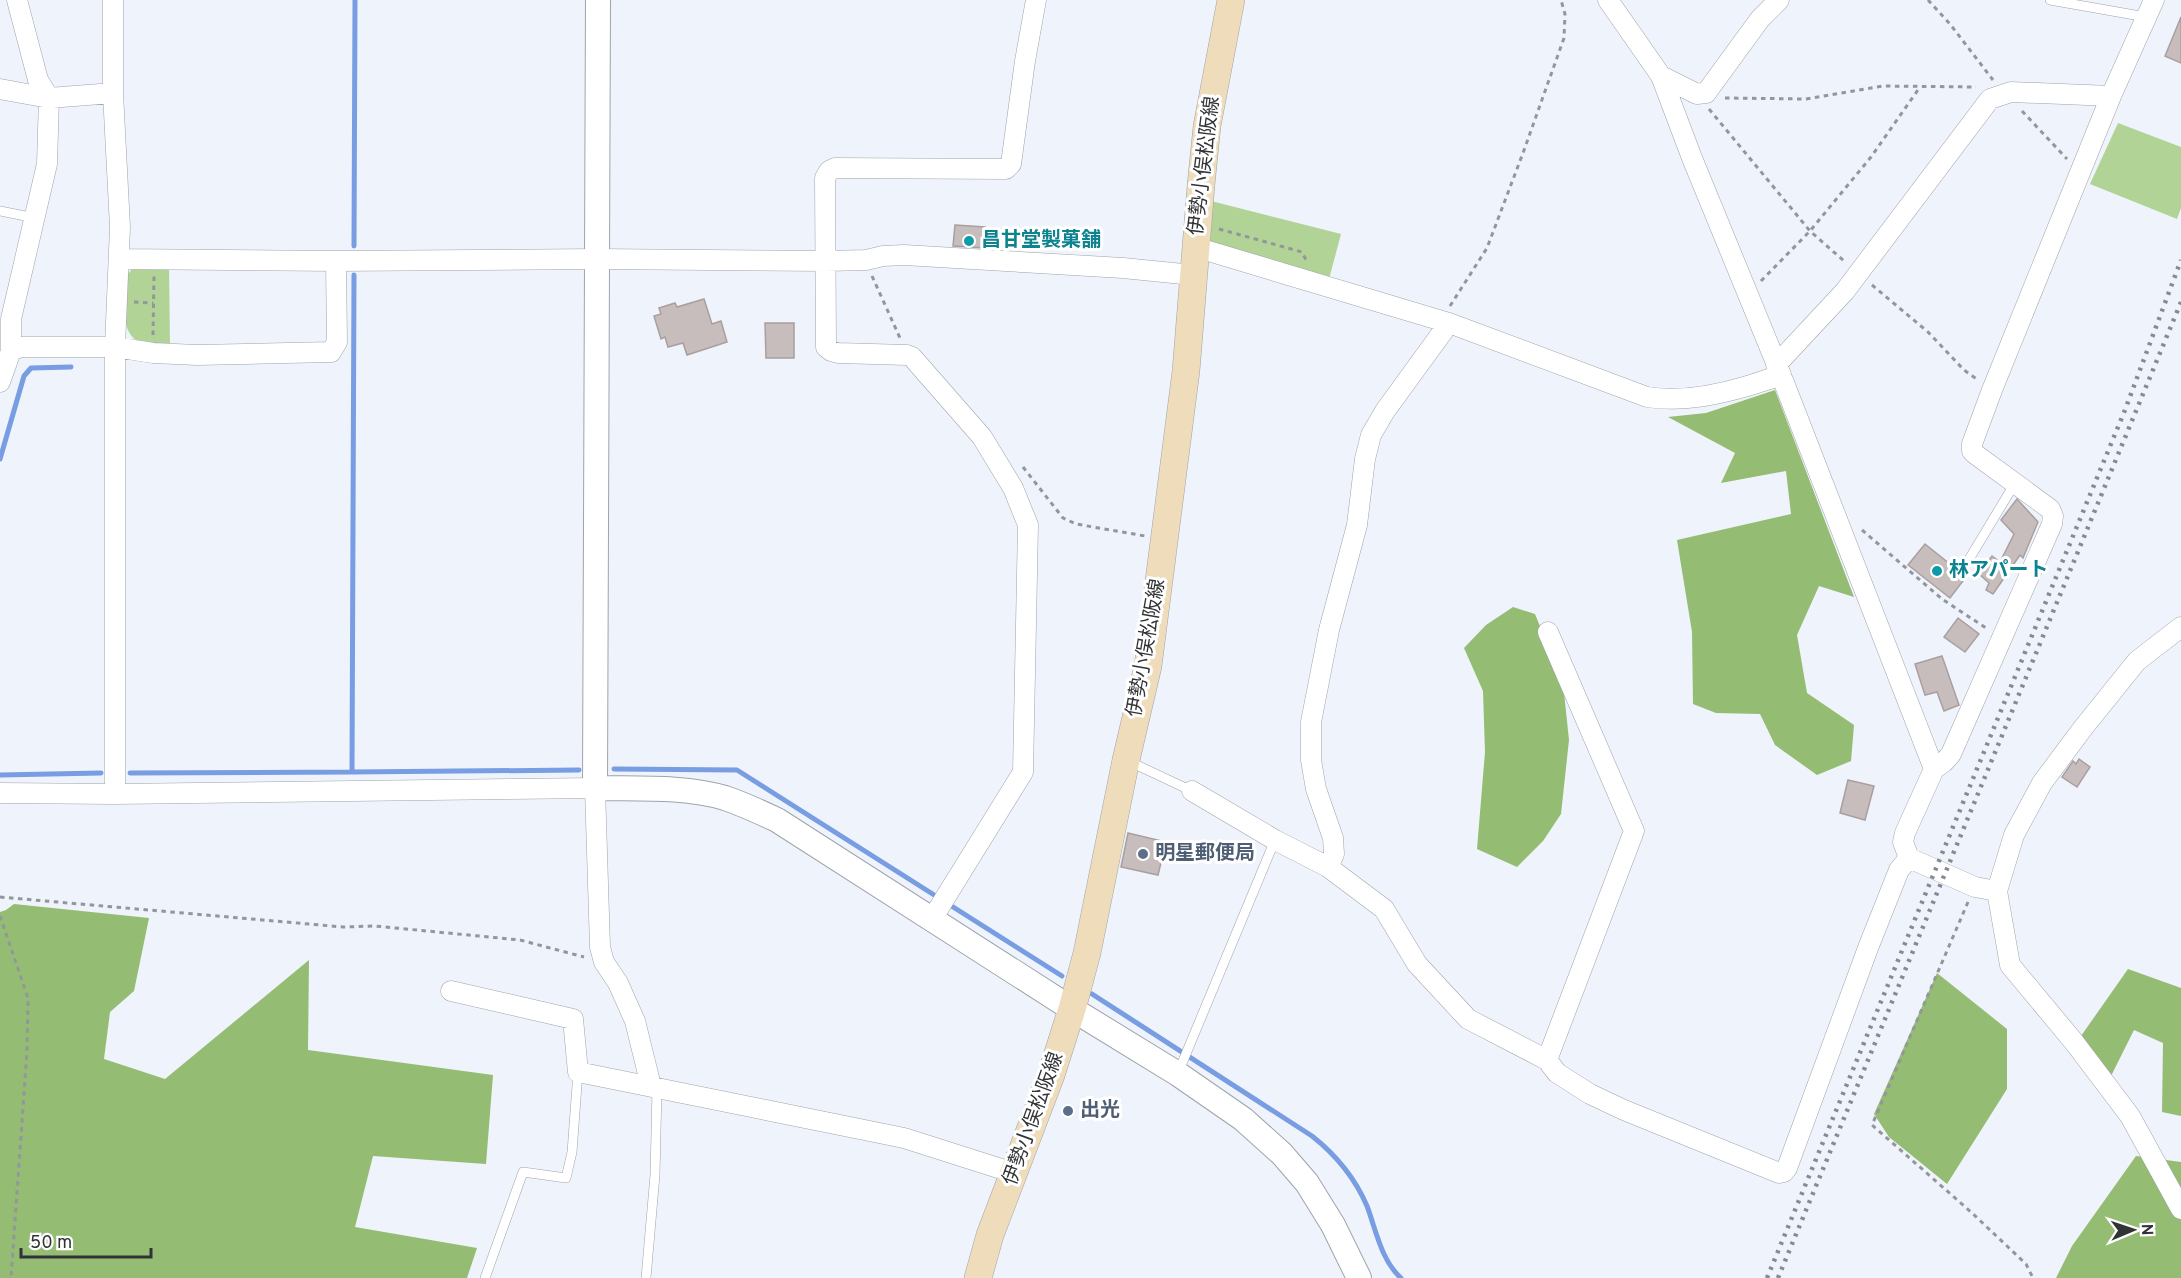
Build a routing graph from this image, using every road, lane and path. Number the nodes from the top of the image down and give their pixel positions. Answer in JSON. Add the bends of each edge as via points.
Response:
{"nodes":[{"id":1,"x":17,"y":0,"type":"edge"},
{"id":2,"x":113,"y":0,"type":"edge"},
{"id":3,"x":598,"y":0,"type":"edge"},
{"id":4,"x":1036,"y":0,"type":"edge"},
{"id":5,"x":1231,"y":0,"type":"edge"},
{"id":6,"x":1561,"y":0,"type":"edge"},
{"id":7,"x":1608,"y":0,"type":"edge"},
{"id":8,"x":1779,"y":0,"type":"edge"},
{"id":9,"x":2050,"y":0,"type":"edge"},
{"id":10,"x":2150,"y":8,"type":"edge"},
{"id":11,"x":1661,"y":75,"type":"junction"},
{"id":12,"x":1920,"y":87,"type":"junction"},
{"id":13,"x":0,"y":89,"type":"edge"},
{"id":14,"x":113,"y":93,"type":"junction"},
{"id":15,"x":2003,"y":93,"type":"junction"},
{"id":16,"x":1701,"y":95,"type":"junction"},
{"id":17,"x":2111,"y":96,"type":"junction"},
{"id":18,"x":49,"y":98,"type":"junction"},
{"id":19,"x":0,"y":211,"type":"edge"},
{"id":20,"x":35,"y":218,"type":"junction"},
{"id":21,"x":1810,"y":231,"type":"junction"},
{"id":22,"x":1196,"y":235,"type":"junction"},
{"id":23,"x":119,"y":259,"type":"junction"},
{"id":24,"x":154,"y":259,"type":"junction"},
{"id":25,"x":597,"y":259,"type":"junction"},
{"id":26,"x":867,"y":260,"type":"junction"},
{"id":27,"x":336,"y":261,"type":"junction"},
{"id":28,"x":826,"y":261,"type":"junction"},
{"id":29,"x":1859,"y":274,"type":"junction"},
{"id":30,"x":1193,"y":275,"type":"junction"},
{"id":31,"x":1306,"y":279,"type":"junction"},
{"id":32,"x":1748,"y":295,"type":"junction"},
{"id":33,"x":1446,"y":321,"type":"junction"},
{"id":34,"x":115,"y":347,"type":"junction"},
{"id":35,"x":11,"y":351,"type":"junction"},
{"id":36,"x":153,"y":353,"type":"junction"},
{"id":37,"x":912,"y":357,"type":"junction"},
{"id":38,"x":1780,"y":373,"type":"junction"},
{"id":39,"x":0,"y":382,"type":"edge"},
{"id":40,"x":1992,"y":390,"type":"junction"},
{"id":41,"x":1017,"y":460,"type":"dead end"},
{"id":42,"x":2015,"y":483,"type":"junction"},
{"id":43,"x":1837,"y":517,"type":"junction"},
{"id":44,"x":1164,"y":540,"type":"junction"},
{"id":45,"x":1968,"y":561,"type":"dead end"},
{"id":46,"x":2181,"y":627,"type":"edge"},
{"id":47,"x":1548,"y":632,"type":"dead end"},
{"id":48,"x":2002,"y":639,"type":"junction"},
{"id":49,"x":1126,"y":760,"type":"junction"},
{"id":50,"x":1934,"y":769,"type":"junction"},
{"id":51,"x":595,"y":788,"type":"junction"},
{"id":52,"x":1192,"y":791,"type":"joint"},
{"id":53,"x":0,"y":792,"type":"edge"},
{"id":54,"x":115,"y":794,"type":"junction"},
{"id":55,"x":1275,"y":840,"type":"junction"},
{"id":56,"x":1909,"y":858,"type":"junction"},
{"id":57,"x":1328,"y":867,"type":"junction"},
{"id":58,"x":1975,"y":887,"type":"junction"},
{"id":59,"x":1997,"y":891,"type":"junction"},
{"id":60,"x":0,"y":897,"type":"edge"},
{"id":61,"x":935,"y":915,"type":"junction"},
{"id":62,"x":0,"y":916,"type":"edge"},
{"id":63,"x":604,"y":962,"type":"junction"},
{"id":64,"x":451,"y":992,"type":"dead end"},
{"id":65,"x":1072,"y":1009,"type":"junction"},
{"id":66,"x":1547,"y":1060,"type":"junction"},
{"id":67,"x":1180,"y":1067,"type":"junction"},
{"id":68,"x":578,"y":1072,"type":"junction"},
{"id":69,"x":654,"y":1088,"type":"junction"},
{"id":70,"x":1014,"y":1173,"type":"junction"},
{"id":71,"x":2181,"y":1209,"type":"edge"},
{"id":72,"x":10,"y":1278,"type":"edge"},
{"id":73,"x":485,"y":1278,"type":"edge"},
{"id":74,"x":646,"y":1278,"type":"edge"},
{"id":75,"x":978,"y":1278,"type":"edge"},
{"id":76,"x":1359,"y":1278,"type":"edge"},
{"id":77,"x":2033,"y":1278,"type":"edge"}],
"edges":[{"from":1,"to":18,"type":"street","via":[[38,80]]},
{"from":2,"to":14,"type":"street"},
{"from":3,"to":25,"type":"street"},
{"from":4,"to":28,"type":"street","via":[[1011,164],[999,170],[829,171],[825,178]]},
{"from":5,"to":22,"type":"main road","name":"伊勢小俣松阪線","via":[[1207,126]]},
{"from":6,"to":33,"type":"path","via":[[1564,38],[1523,153],[1487,248],[1454,298]]},
{"from":7,"to":11,"type":"street"},
{"from":8,"to":16,"type":"street","via":[[1760,19],[1710,90]]},
{"from":9,"to":10,"type":"lane"},
{"from":10,"to":17,"type":"street"},
{"from":11,"to":16,"type":"street"},
{"from":11,"to":32,"type":"street"},
{"from":12,"to":15,"type":"path","via":[[1990,87]]},
{"from":12,"to":16,"type":"path","via":[[1883,86],[1806,99]]},
{"from":12,"to":21,"type":"path","via":[[1871,157]]},
{"from":13,"to":18,"type":"street"},
{"from":14,"to":18,"type":"street"},
{"from":14,"to":23,"type":"street"},
{"from":15,"to":17,"type":"street"},
{"from":15,"to":29,"type":"street","via":[[1990,99]]},
{"from":16,"to":21,"type":"path"},
{"from":17,"to":40,"type":"street"},
{"from":18,"to":20,"type":"street","via":[[47,164]]},
{"from":19,"to":20,"type":"lane"},
{"from":20,"to":35,"type":"street","via":[[11,319]]},
{"from":21,"to":29,"type":"path"},
{"from":21,"to":32,"type":"path"},
{"from":22,"to":30,"type":"main road","name":"伊勢小俣松阪線"},
{"from":22,"to":31,"type":"street"},
{"from":22,"to":31,"type":"path","via":[[1302,252],[1308,263]]},
{"from":23,"to":24,"type":"street"},
{"from":23,"to":34,"type":"street"},
{"from":24,"to":27,"type":"street"},
{"from":24,"to":36,"type":"path"},
{"from":25,"to":27,"type":"street"},
{"from":25,"to":28,"type":"street"},
{"from":25,"to":51,"type":"street"},
{"from":26,"to":28,"type":"street"},
{"from":26,"to":30,"type":"street","via":[[927,256]]},
{"from":26,"to":37,"type":"path","via":[[897,333]]},
{"from":27,"to":36,"type":"street","via":[[337,342],[332,351]]},
{"from":28,"to":37,"type":"street","via":[[826,347],[838,353]]},
{"from":29,"to":38,"type":"street"},
{"from":29,"to":40,"type":"path","via":[[1928,332],[1964,370]]},
{"from":30,"to":44,"type":"main road","name":"伊勢小俣松阪線","via":[[1186,370]]},
{"from":31,"to":33,"type":"street"},
{"from":32,"to":38,"type":"street"},
{"from":33,"to":38,"type":"street","via":[[1647,397],[1712,395]]},
{"from":33,"to":57,"type":"street","via":[[1385,411],[1371,435],[1365,459],[1357,525],[1329,630],[1311,722],[1316,789],[1333,838],[1334,854]]},
{"from":34,"to":35,"type":"street","via":[[40,346]]},
{"from":34,"to":36,"type":"street"},
{"from":34,"to":54,"type":"street"},
{"from":35,"to":39,"type":"street"},
{"from":37,"to":61,"type":"street","via":[[982,437],[1013,488],[1028,525],[1023,772]]},
{"from":38,"to":43,"type":"street"},
{"from":40,"to":42,"type":"street","via":[[1972,450]]},
{"from":41,"to":44,"type":"path","via":[[1063,518],[1076,524]]},
{"from":42,"to":45,"type":"lane"},
{"from":42,"to":48,"type":"street","via":[[2050,509],[2053,516]]},
{"from":43,"to":48,"type":"path","via":[[1846,514],[1942,599]]},
{"from":43,"to":50,"type":"street"},
{"from":44,"to":49,"type":"main road","name":"伊勢小俣松阪線","via":[[1148,666]]},
{"from":46,"to":59,"type":"street","via":[[2138,661],[2042,783],[2014,835]]},
{"from":47,"to":66,"type":"street","via":[[1634,831]]},
{"from":48,"to":50,"type":"street","via":[[1951,754]]},
{"from":49,"to":52,"type":"lane"},
{"from":49,"to":65,"type":"main road","name":"伊勢小俣松阪線"},
{"from":50,"to":56,"type":"street","via":[[1905,833],[1903,842]]},
{"from":51,"to":54,"type":"street"},
{"from":51,"to":61,"type":"street","via":[[702,793],[752,808]]},
{"from":51,"to":63,"type":"street","via":[[600,947]]},
{"from":52,"to":55,"type":"street"},
{"from":53,"to":54,"type":"street"},
{"from":55,"to":57,"type":"street"},
{"from":55,"to":67,"type":"lane"},
{"from":56,"to":58,"type":"street"},
{"from":56,"to":66,"type":"street","via":[[1899,870],[1879,920],[1784,1172],[1590,1094],[1557,1073]]},
{"from":57,"to":66,"type":"street","via":[[1384,909],[1418,964],[1468,1019]]},
{"from":58,"to":59,"type":"street"},
{"from":58,"to":77,"type":"path","via":[[1872,1125],[2003,1241],[2026,1264]]},
{"from":59,"to":71,"type":"street","via":[[2010,965],[2130,1116]]},
{"from":60,"to":63,"type":"path","via":[[520,940]]},
{"from":61,"to":65,"type":"street"},
{"from":62,"to":72,"type":"path","via":[[28,998]]},
{"from":63,"to":69,"type":"street","via":[[634,1021]]},
{"from":64,"to":68,"type":"street","via":[[573,1019]]},
{"from":65,"to":67,"type":"street"},
{"from":65,"to":70,"type":"main road","name":"伊勢小俣松阪線"},
{"from":67,"to":76,"type":"street","via":[[1243,1119],[1306,1183]]},
{"from":68,"to":69,"type":"street"},
{"from":68,"to":73,"type":"lane","via":[[572,1152],[566,1178],[523,1172]]},
{"from":69,"to":70,"type":"street","via":[[904,1138]]},
{"from":69,"to":74,"type":"lane","via":[[655,1175]]},
{"from":70,"to":75,"type":"main road","name":"伊勢小俣松阪線"}]}
